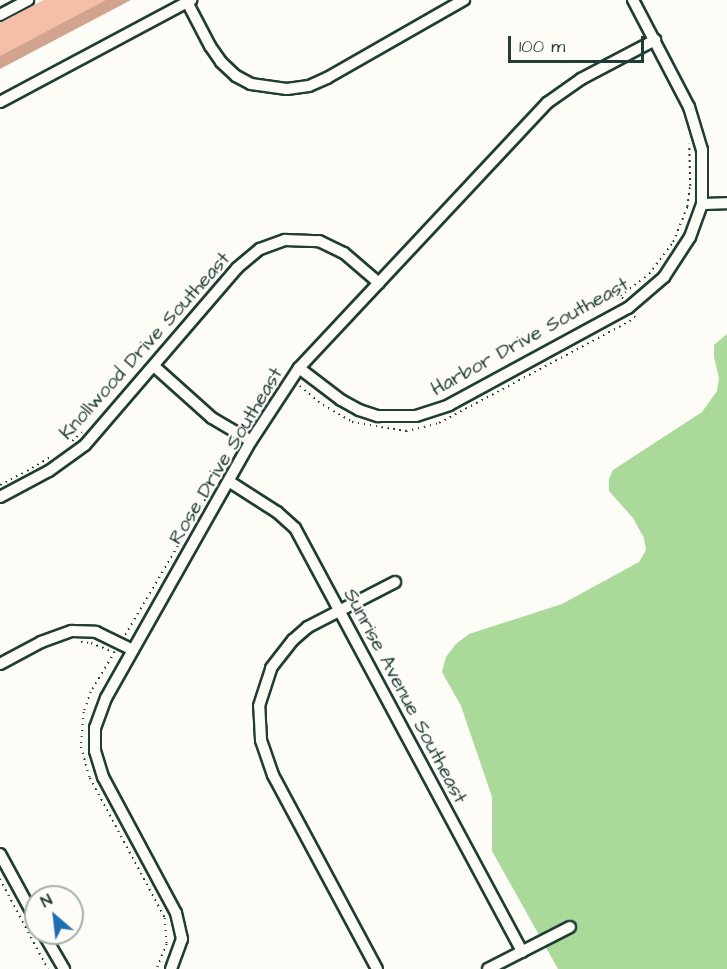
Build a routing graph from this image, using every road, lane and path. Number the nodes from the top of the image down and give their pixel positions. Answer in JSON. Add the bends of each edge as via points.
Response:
{"nodes":[{"id":1,"x":28,"y":0,"type":"edge"},
{"id":2,"x":464,"y":0,"type":"edge"},
{"id":3,"x":633,"y":0,"type":"edge"},
{"id":4,"x":188,"y":1,"type":"edge"},
{"id":5,"x":0,"y":15,"type":"edge"},
{"id":6,"x":655,"y":40,"type":"junction"},
{"id":7,"x":0,"y":102,"type":"edge"},
{"id":8,"x":689,"y":144,"type":"dead end"},
{"id":9,"x":727,"y":202,"type":"edge"},
{"id":10,"x":702,"y":204,"type":"junction"},
{"id":11,"x":379,"y":283,"type":"junction"},
{"id":12,"x":628,"y":308,"type":"junction"},
{"id":13,"x":155,"y":366,"type":"junction"},
{"id":14,"x":299,"y":368,"type":"junction"},
{"id":15,"x":82,"y":432,"type":"dead end"},
{"id":16,"x":251,"y":441,"type":"junction"},
{"id":17,"x":69,"y":445,"type":"dead end"},
{"id":18,"x":55,"y":454,"type":"dead end"},
{"id":19,"x":230,"y":482,"type":"junction"},
{"id":20,"x":0,"y":485,"type":"edge"},
{"id":21,"x":209,"y":493,"type":"dead end"},
{"id":22,"x":0,"y":497,"type":"edge"},
{"id":23,"x":395,"y":582,"type":"dead end"},
{"id":24,"x":339,"y":610,"type":"junction"},
{"id":25,"x":76,"y":642,"type":"dead end"},
{"id":26,"x":120,"y":643,"type":"junction"},
{"id":27,"x":133,"y":650,"type":"junction"},
{"id":28,"x":0,"y":664,"type":"edge"},
{"id":29,"x":0,"y":854,"type":"edge"},
{"id":30,"x":0,"y":879,"type":"edge"},
{"id":31,"x":24,"y":898,"type":"edge"},
{"id":32,"x":570,"y":927,"type":"dead end"},
{"id":33,"x":50,"y":945,"type":"edge"},
{"id":34,"x":522,"y":952,"type":"junction"},
{"id":35,"x":48,"y":969,"type":"edge"},
{"id":36,"x":64,"y":969,"type":"edge"},
{"id":37,"x":171,"y":969,"type":"edge"},
{"id":38,"x":377,"y":969,"type":"edge"},
{"id":39,"x":488,"y":969,"type":"edge"}],
"edges":[{"from":1,"to":5,"type":"street"},
{"from":2,"to":4,"type":"street","via":[[327,78],[287,89],[251,84],[236,76],[210,46]]},
{"from":3,"to":6,"type":"street","name":"Harbor Drive Southeast"},
{"from":4,"to":7,"type":"street"},
{"from":6,"to":10,"type":"street","name":"Harbor Drive Southeast","via":[[697,127],[702,150]]},
{"from":6,"to":11,"type":"street","name":"Rose Drive Southeast","via":[[581,79],[547,104]]},
{"from":8,"to":12,"type":"path","via":[[687,207],[663,258],[637,285],[620,296]]},
{"from":9,"to":10,"type":"street"},
{"from":10,"to":12,"type":"street","name":"Harbor Drive Southeast","via":[[679,257],[656,285]]},
{"from":11,"to":13,"type":"street","name":"Knollwood Drive Southeast","via":[[326,243],[300,238],[273,243],[237,268]]},
{"from":11,"to":14,"type":"street","name":"Rose Drive Southeast"},
{"from":12,"to":14,"type":"street","name":"Harbor Drive Southeast","via":[[450,405],[416,416],[378,416],[359,410]]},
{"from":13,"to":16,"type":"street","via":[[213,418]]},
{"from":13,"to":22,"type":"street","name":"Knollwood Drive Southeast","via":[[85,445],[49,471]]},
{"from":14,"to":16,"type":"street","name":"Rose Drive Southeast"},
{"from":15,"to":17,"type":"path"},
{"from":16,"to":19,"type":"street","name":"Rose Drive Southeast"},
{"from":18,"to":20,"type":"path"},
{"from":19,"to":24,"type":"street","name":"Sunrise Avenue Southeast","via":[[295,528]]},
{"from":19,"to":27,"type":"street","name":"Rose Drive Southeast"},
{"from":21,"to":26,"type":"path"},
{"from":23,"to":24,"type":"street"},
{"from":24,"to":34,"type":"street","name":"Sunrise Avenue Southeast"},
{"from":24,"to":38,"type":"street","via":[[308,627],[280,654],[259,706],[261,740],[273,775]]},
{"from":25,"to":26,"type":"path","via":[[91,643],[114,653]]},
{"from":26,"to":27,"type":"street"},
{"from":26,"to":28,"type":"street","via":[[96,632],[72,631]]},
{"from":27,"to":37,"type":"street","name":"Rose Drive Southeast","via":[[100,713],[95,728],[95,751],[103,777],[176,913],[182,939]]},
{"from":29,"to":31,"type":"street"},
{"from":30,"to":35,"type":"path"},
{"from":32,"to":34,"type":"street"},
{"from":33,"to":36,"type":"street"},
{"from":34,"to":39,"type":"street"}]}
